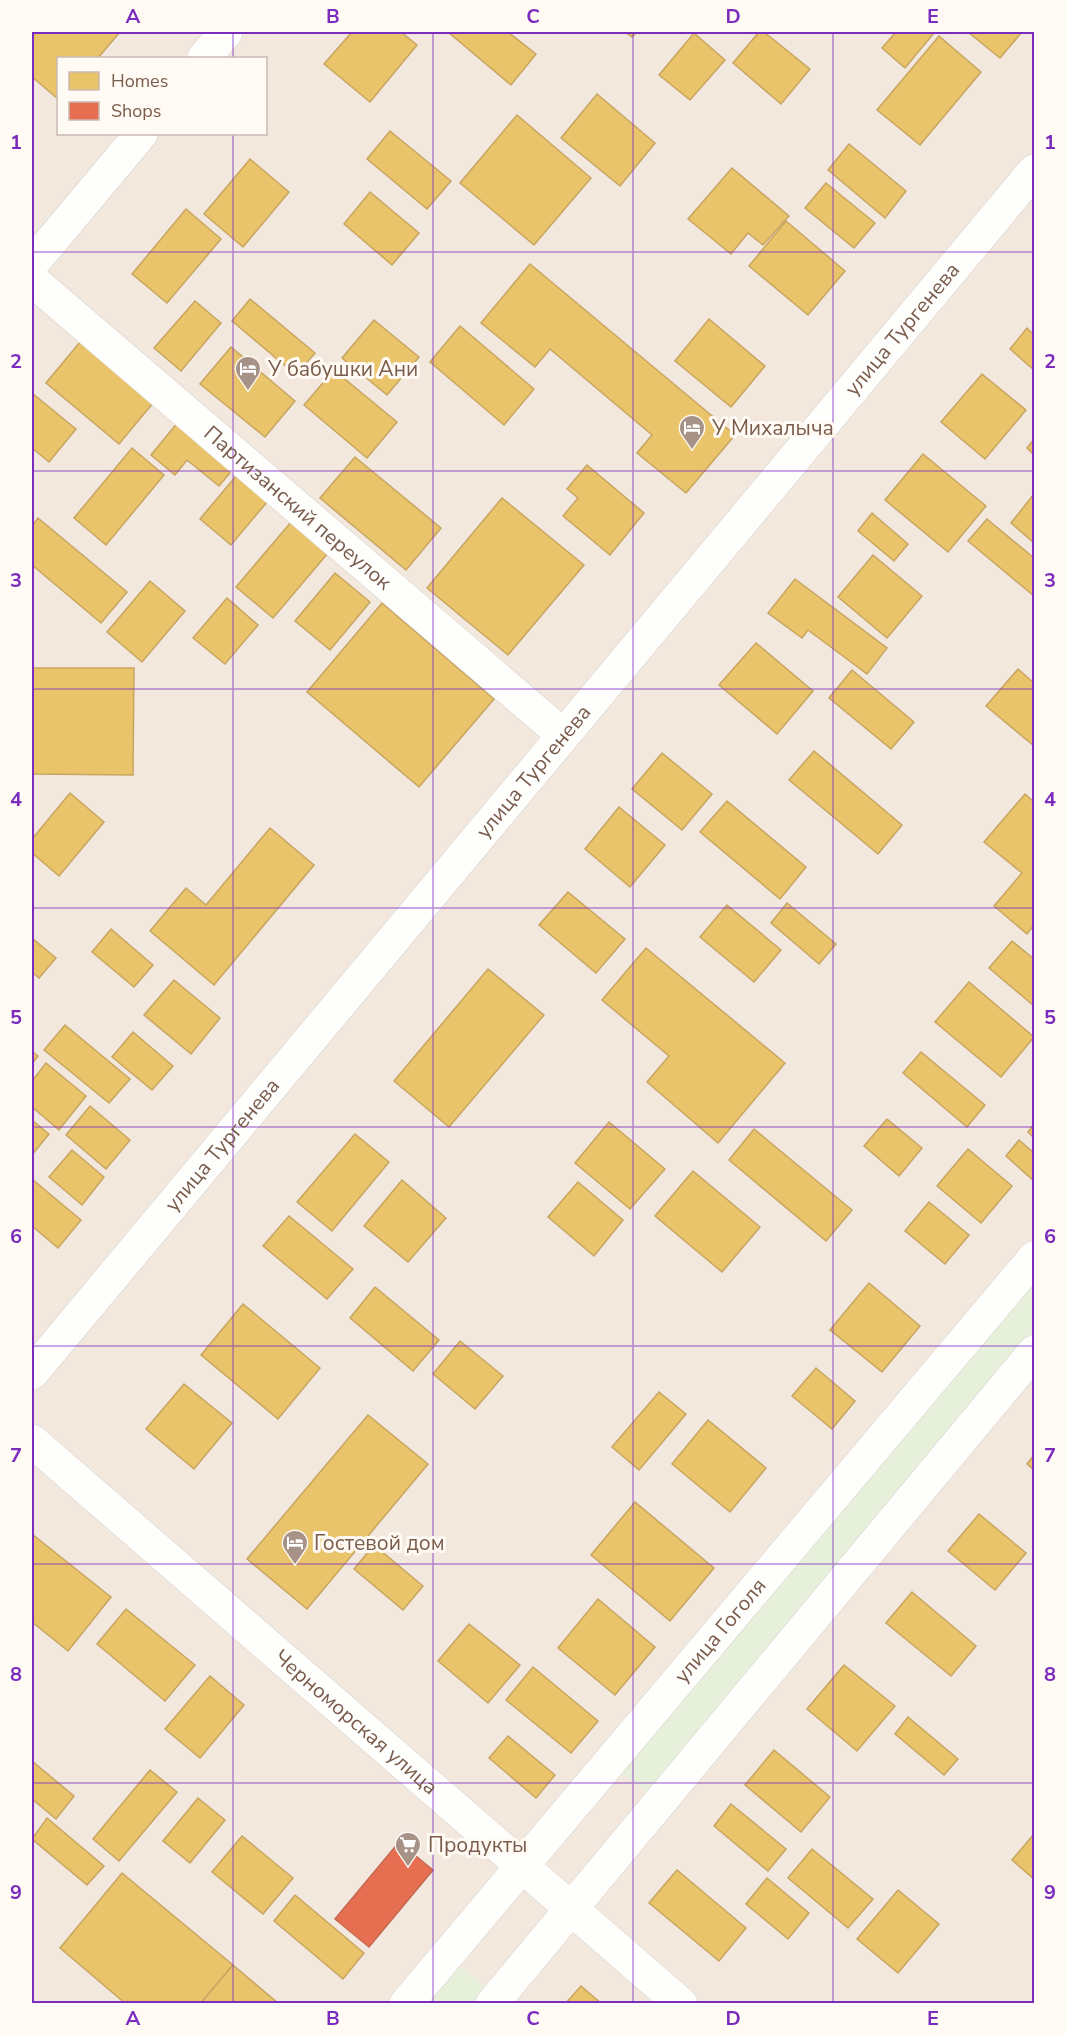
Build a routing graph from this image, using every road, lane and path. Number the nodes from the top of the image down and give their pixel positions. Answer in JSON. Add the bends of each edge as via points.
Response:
{"nodes":[{"id":1,"x":226,"y":32,"type":"edge"},
{"id":2,"x":205,"y":57,"type":"edge"},
{"id":3,"x":140,"y":135,"type":"edge"},
{"id":4,"x":1035,"y":171,"type":"edge"},
{"id":5,"x":32,"y":264,"type":"edge"},
{"id":6,"x":32,"y":279,"type":"edge"},
{"id":7,"x":563,"y":735,"type":"junction"},
{"id":8,"x":1035,"y":1258,"type":"edge"},
{"id":9,"x":1035,"y":1352,"type":"edge"},
{"id":10,"x":32,"y":1372,"type":"edge"},
{"id":11,"x":32,"y":1441,"type":"edge"},
{"id":12,"x":521,"y":1865,"type":"junction"},
{"id":13,"x":572,"y":1909,"type":"junction"},
{"id":14,"x":405,"y":2004,"type":"edge"},
{"id":15,"x":492,"y":2004,"type":"edge"},
{"id":16,"x":681,"y":2004,"type":"edge"}],
"edges":[{"from":1,"to":2,"type":"street"},
{"from":3,"to":5,"type":"street"},
{"from":4,"to":7,"type":"street","name":"улица Тургенева"},
{"from":6,"to":7,"type":"street","name":"Партизанский переулок"},
{"from":7,"to":10,"type":"street","name":"улица Тургенева"},
{"from":8,"to":12,"type":"street","name":"улица Гоголя"},
{"from":9,"to":13,"type":"street"},
{"from":11,"to":12,"type":"street","name":"Черноморская улица"},
{"from":12,"to":13,"type":"street","name":"Черноморская улица"},
{"from":12,"to":14,"type":"street","name":"улица Гоголя"},
{"from":13,"to":15,"type":"street"},
{"from":13,"to":16,"type":"street","name":"Черноморская улица"}]}
